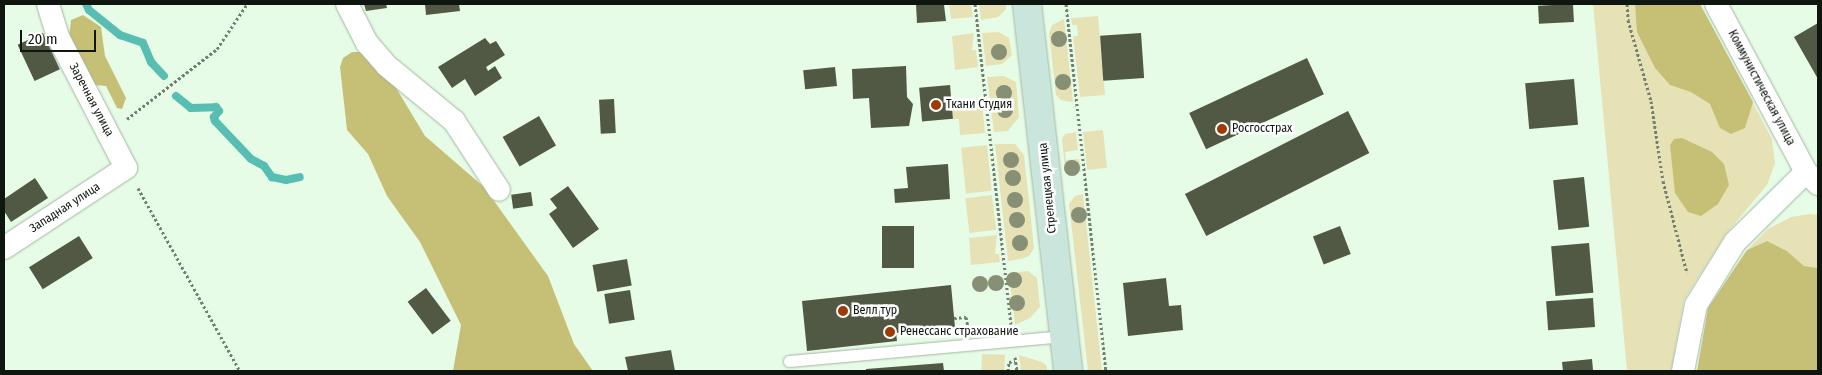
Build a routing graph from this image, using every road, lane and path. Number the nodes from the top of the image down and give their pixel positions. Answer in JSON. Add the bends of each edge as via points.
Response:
{"nodes":[{"id":1,"x":48,"y":4,"type":"edge"},
{"id":2,"x":247,"y":4,"type":"edge"},
{"id":3,"x":347,"y":4,"type":"edge"},
{"id":4,"x":975,"y":4,"type":"edge"},
{"id":5,"x":1027,"y":4,"type":"edge"},
{"id":6,"x":1066,"y":4,"type":"edge"},
{"id":7,"x":1627,"y":4,"type":"edge"},
{"id":8,"x":1716,"y":4,"type":"edge"},
{"id":9,"x":986,"y":99,"type":"junction"},
{"id":10,"x":952,"y":102,"type":"dead end"},
{"id":11,"x":108,"y":133,"type":"junction"},
{"id":12,"x":126,"y":168,"type":"junction"},
{"id":13,"x":1812,"y":178,"type":"edge"},
{"id":14,"x":499,"y":190,"type":"dead end"},
{"id":15,"x":4,"y":248,"type":"edge"},
{"id":16,"x":1696,"y":305,"type":"junction"},
{"id":17,"x":954,"y":318,"type":"dead end"},
{"id":18,"x":1011,"y":326,"type":"dead end"},
{"id":19,"x":968,"y":330,"type":"dead end"},
{"id":20,"x":1064,"y":336,"type":"junction"},
{"id":21,"x":1014,"y":355,"type":"dead end"},
{"id":22,"x":789,"y":361,"type":"dead end"},
{"id":23,"x":1016,"y":361,"type":"junction"},
{"id":24,"x":240,"y":371,"type":"edge"},
{"id":25,"x":1008,"y":371,"type":"edge"},
{"id":26,"x":1017,"y":371,"type":"edge"},
{"id":27,"x":1068,"y":371,"type":"edge"},
{"id":28,"x":1106,"y":371,"type":"edge"},
{"id":29,"x":1684,"y":371,"type":"edge"}],
"edges":[{"from":1,"to":11,"type":"street","name":"Заречная улица","via":[[58,37]]},
{"from":2,"to":11,"type":"path","via":[[217,50],[200,66]]},
{"from":3,"to":14,"type":"street","via":[[366,43],[393,71],[454,121]]},
{"from":4,"to":9,"type":"path"},
{"from":5,"to":20,"type":"main road","name":"Стрелецкая улица"},
{"from":6,"to":28,"type":"path"},
{"from":7,"to":16,"type":"path","via":[[1628,20],[1652,101],[1663,181]]},
{"from":8,"to":13,"type":"street","name":"Коммунистическая улица"},
{"from":9,"to":10,"type":"path"},
{"from":9,"to":18,"type":"path"},
{"from":11,"to":12,"type":"street","name":"Заречная улица"},
{"from":12,"to":15,"type":"street","name":"Западная улица"},
{"from":12,"to":24,"type":"path"},
{"from":13,"to":16,"type":"street","name":"Коммунистическая улица","via":[[1735,242]]},
{"from":16,"to":29,"type":"street","name":"Коммунистическая улица"},
{"from":17,"to":19,"type":"path","via":[[966,317]]},
{"from":20,"to":22,"type":"lane"},
{"from":20,"to":27,"type":"main road","name":"Стрелецкая улица"},
{"from":21,"to":23,"type":"path"},
{"from":23,"to":25,"type":"path","via":[[1009,362]]},
{"from":23,"to":26,"type":"path"}]}
